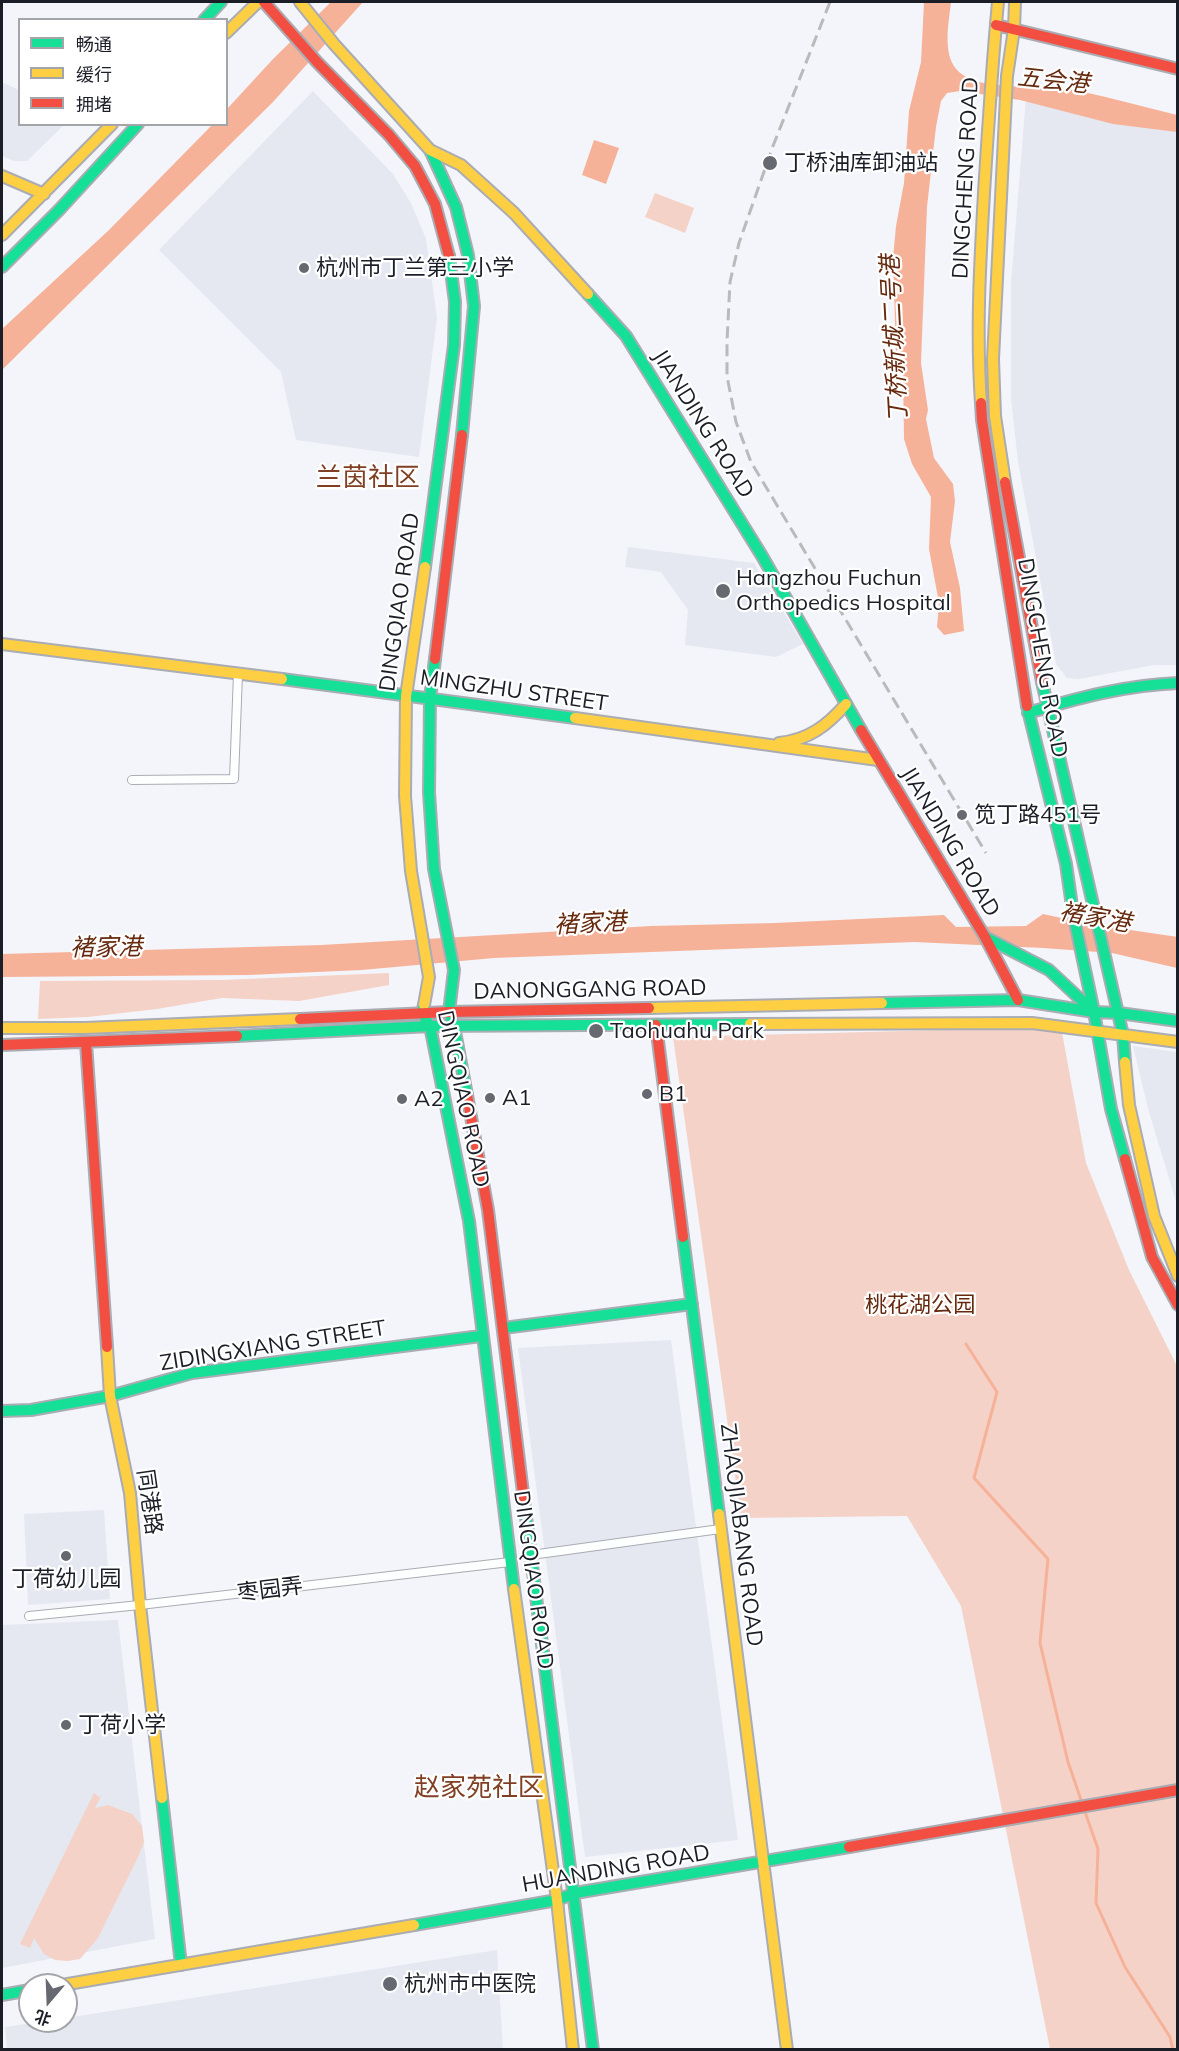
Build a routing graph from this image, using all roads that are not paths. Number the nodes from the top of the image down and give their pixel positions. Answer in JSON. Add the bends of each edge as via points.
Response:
{"nodes":[{"id":1,"x":221,"y":2,"type":"edge"},
{"id":2,"x":258,"y":2,"type":"edge"},
{"id":3,"x":264,"y":2,"type":"edge"},
{"id":4,"x":300,"y":2,"type":"edge"},
{"id":5,"x":998,"y":2,"type":"edge"},
{"id":6,"x":1015,"y":2,"type":"edge"},
{"id":7,"x":206,"y":18,"type":"edge"},
{"id":8,"x":996,"y":25,"type":"junction"},
{"id":9,"x":1014,"y":29,"type":"junction"},
{"id":10,"x":228,"y":31,"type":"edge"},
{"id":11,"x":1178,"y":69,"type":"edge"},
{"id":12,"x":110,"y":126,"type":"edge"},
{"id":13,"x":136,"y":126,"type":"edge"},
{"id":14,"x":430,"y":150,"type":"junction"},
{"id":15,"x":2,"y":176,"type":"edge"},
{"id":16,"x":44,"y":194,"type":"junction"},
{"id":17,"x":2,"y":236,"type":"edge"},
{"id":18,"x":2,"y":267,"type":"edge"},
{"id":19,"x":2,"y":644,"type":"edge"},
{"id":20,"x":238,"y":674,"type":"junction"},
{"id":21,"x":1178,"y":683,"type":"edge"},
{"id":22,"x":406,"y":696,"type":"junction"},
{"id":23,"x":430,"y":698,"type":"junction"},
{"id":24,"x":846,"y":704,"type":"junction"},
{"id":25,"x":1047,"y":707,"type":"junction"},
{"id":26,"x":1029,"y":713,"type":"junction"},
{"id":27,"x":759,"y":744,"type":"junction"},
{"id":28,"x":878,"y":760,"type":"junction"},
{"id":29,"x":132,"y":780,"type":"dead end"},
{"id":30,"x":985,"y":937,"type":"junction"},
{"id":31,"x":1018,"y":1000,"type":"junction"},
{"id":32,"x":449,"y":1012,"type":"junction"},
{"id":33,"x":1094,"y":1012,"type":"junction"},
{"id":34,"x":423,"y":1013,"type":"junction"},
{"id":35,"x":1119,"y":1013,"type":"junction"},
{"id":36,"x":1178,"y":1021,"type":"edge"},
{"id":37,"x":656,"y":1025,"type":"junction"},
{"id":38,"x":430,"y":1026,"type":"junction"},
{"id":39,"x":454,"y":1026,"type":"junction"},
{"id":40,"x":2,"y":1028,"type":"edge"},
{"id":41,"x":1097,"y":1031,"type":"junction"},
{"id":42,"x":1124,"y":1035,"type":"junction"},
{"id":43,"x":1178,"y":1042,"type":"edge"},
{"id":44,"x":86,"y":1043,"type":"junction"},
{"id":45,"x":2,"y":1045,"type":"edge"},
{"id":46,"x":1178,"y":1276,"type":"edge"},
{"id":47,"x":692,"y":1304,"type":"junction"},
{"id":48,"x":1178,"y":1305,"type":"edge"},
{"id":49,"x":503,"y":1328,"type":"junction"},
{"id":50,"x":481,"y":1336,"type":"junction"},
{"id":51,"x":110,"y":1396,"type":"junction"},
{"id":52,"x":2,"y":1411,"type":"edge"},
{"id":53,"x":720,"y":1529,"type":"junction"},
{"id":54,"x":531,"y":1555,"type":"junction"},
{"id":55,"x":510,"y":1562,"type":"junction"},
{"id":56,"x":140,"y":1605,"type":"junction"},
{"id":57,"x":29,"y":1616,"type":"dead end"},
{"id":58,"x":1178,"y":1790,"type":"edge"},
{"id":59,"x":763,"y":1862,"type":"junction"},
{"id":60,"x":575,"y":1893,"type":"junction"},
{"id":61,"x":557,"y":1900,"type":"junction"},
{"id":62,"x":181,"y":1965,"type":"junction"},
{"id":63,"x":78,"y":1982,"type":"edge"},
{"id":64,"x":18,"y":1992,"type":"edge"},
{"id":65,"x":2,"y":1995,"type":"edge"},
{"id":66,"x":573,"y":2049,"type":"edge"},
{"id":67,"x":593,"y":2049,"type":"edge"},
{"id":68,"x":787,"y":2049,"type":"edge"}],
"edges":[{"from":1,"to":7,"type":"main road"},
{"from":2,"to":10,"type":"main road"},
{"from":3,"to":22,"type":"main road","name":"DINGQIAO ROAD","via":[[415,166],[435,204],[448,251],[455,302],[453,345]]},
{"from":4,"to":14,"type":"main road","name":"JIANDING ROAD"},
{"from":5,"to":8,"type":"main road","name":"DINGCHENG ROAD"},
{"from":6,"to":9,"type":"main road","name":"DINGCHENG ROAD"},
{"from":8,"to":9,"type":"main road"},
{"from":8,"to":26,"type":"main road","name":"DINGCHENG ROAD","via":[[978,297],[978,358],[982,420]]},
{"from":9,"to":11,"type":"main road"},
{"from":9,"to":25,"type":"main road","name":"DINGCHENG ROAD","via":[[1007,76],[993,359],[995,416]]},
{"from":12,"to":16,"type":"main road"},
{"from":13,"to":18,"type":"main road"},
{"from":14,"to":23,"type":"main road","name":"DINGQIAO ROAD","via":[[456,207],[468,255],[474,306]]},
{"from":14,"to":24,"type":"main road","name":"JIANDING ROAD","via":[[461,165],[514,213],[626,336],[762,556]]},
{"from":15,"to":16,"type":"main road"},
{"from":16,"to":17,"type":"main road"},
{"from":19,"to":20,"type":"main road","name":"MINGZHU STREET"},
{"from":20,"to":22,"type":"main road","name":"MINGZHU STREET"},
{"from":20,"to":29,"type":"street","via":[[234,779]]},
{"from":21,"to":25,"type":"main road","via":[[1127,688]]},
{"from":22,"to":23,"type":"main road","name":"MINGZHU STREET"},
{"from":22,"to":34,"type":"main road","name":"DINGQIAO ROAD","via":[[405,796],[411,871],[429,977]]},
{"from":23,"to":27,"type":"main road","name":"MINGZHU STREET"},
{"from":23,"to":32,"type":"main road","name":"DINGQIAO ROAD","via":[[429,792],[434,869],[454,970]]},
{"from":24,"to":27,"type":"main road","via":[[832,722],[812,736]]},
{"from":24,"to":28,"type":"main road","name":"JIANDING ROAD"},
{"from":25,"to":26,"type":"main road"},
{"from":25,"to":35,"type":"main road","name":"DINGCHENG ROAD"},
{"from":26,"to":33,"type":"main road","name":"DINGCHENG ROAD","via":[[1066,864]]},
{"from":27,"to":28,"type":"main road","name":"MINGZHU STREET"},
{"from":28,"to":30,"type":"main road","name":"JIANDING ROAD"},
{"from":30,"to":31,"type":"main road","name":"JIANDING ROAD"},
{"from":30,"to":33,"type":"main road","name":"JIANDING ROAD","via":[[1049,970]]},
{"from":31,"to":32,"type":"main road","name":"DANONGGANG ROAD"},
{"from":31,"to":33,"type":"main road","name":"DANONGGANG ROAD"},
{"from":32,"to":34,"type":"main road","name":"DANONGGANG ROAD"},
{"from":32,"to":39,"type":"main road","name":"DINGQIAO ROAD"},
{"from":33,"to":35,"type":"main road","name":"DANONGGANG ROAD"},
{"from":33,"to":41,"type":"main road","name":"DINGCHENG ROAD"},
{"from":34,"to":38,"type":"main road","name":"DINGQIAO ROAD"},
{"from":34,"to":40,"type":"main road","name":"DANONGGANG ROAD"},
{"from":35,"to":36,"type":"main road","name":"DANONGGANG ROAD"},
{"from":35,"to":42,"type":"main road","name":"DINGCHENG ROAD"},
{"from":37,"to":39,"type":"main road","name":"DANONGGANG ROAD"},
{"from":37,"to":41,"type":"main road","name":"DANONGGANG ROAD","via":[[1032,1023]]},
{"from":37,"to":47,"type":"main road","name":"ZHAOJIABANG ROAD"},
{"from":38,"to":39,"type":"main road","name":"DANONGGANG ROAD"},
{"from":38,"to":44,"type":"main road","name":"DANONGGANG ROAD"},
{"from":38,"to":50,"type":"main road","name":"DINGQIAO ROAD","via":[[469,1221]]},
{"from":39,"to":49,"type":"main road","name":"DINGQIAO ROAD","via":[[488,1210]]},
{"from":41,"to":42,"type":"main road","name":"DANONGGANG ROAD"},
{"from":41,"to":48,"type":"main road","name":"DINGCHENG ROAD","via":[[1111,1109],[1152,1257]]},
{"from":42,"to":43,"type":"main road","name":"DANONGGANG ROAD"},
{"from":42,"to":46,"type":"main road","name":"DINGCHENG ROAD","via":[[1129,1105],[1142,1168],[1154,1216]]},
{"from":44,"to":45,"type":"main road","name":"DANONGGANG ROAD"},
{"from":44,"to":51,"type":"main road","name":"同港路"},
{"from":47,"to":49,"type":"main road"},
{"from":47,"to":53,"type":"main road","name":"ZHAOJIABANG ROAD"},
{"from":49,"to":54,"type":"main road","name":"DINGQIAO ROAD"},
{"from":50,"to":51,"type":"main road","name":"ZIDINGXIANG STREET","via":[[192,1373]]},
{"from":50,"to":55,"type":"main road","name":"DINGQIAO ROAD"},
{"from":51,"to":52,"type":"main road","name":"ZIDINGXIANG STREET","via":[[32,1410]]},
{"from":51,"to":56,"type":"main road","name":"同港路","via":[[130,1493]]},
{"from":53,"to":54,"type":"street"},
{"from":53,"to":59,"type":"main road","name":"ZHAOJIABANG ROAD"},
{"from":54,"to":60,"type":"main road","name":"DINGQIAO ROAD"},
{"from":55,"to":56,"type":"street","name":"枣园弄"},
{"from":55,"to":61,"type":"main road","name":"DINGQIAO ROAD"},
{"from":56,"to":57,"type":"street","name":"枣园弄"},
{"from":56,"to":62,"type":"main road","name":"同港路"},
{"from":58,"to":59,"type":"main road","name":"HUANDING ROAD"},
{"from":59,"to":60,"type":"main road","name":"HUANDING ROAD"},
{"from":59,"to":68,"type":"main road","name":"ZHAOJIABANG ROAD"},
{"from":60,"to":61,"type":"main road","name":"HUANDING ROAD"},
{"from":60,"to":67,"type":"main road","name":"DINGQIAO ROAD"},
{"from":61,"to":62,"type":"main road","name":"HUANDING ROAD"},
{"from":61,"to":66,"type":"main road","name":"DINGQIAO ROAD"},
{"from":62,"to":63,"type":"main road","name":"HUANDING ROAD"},
{"from":64,"to":65,"type":"main road"}]}
